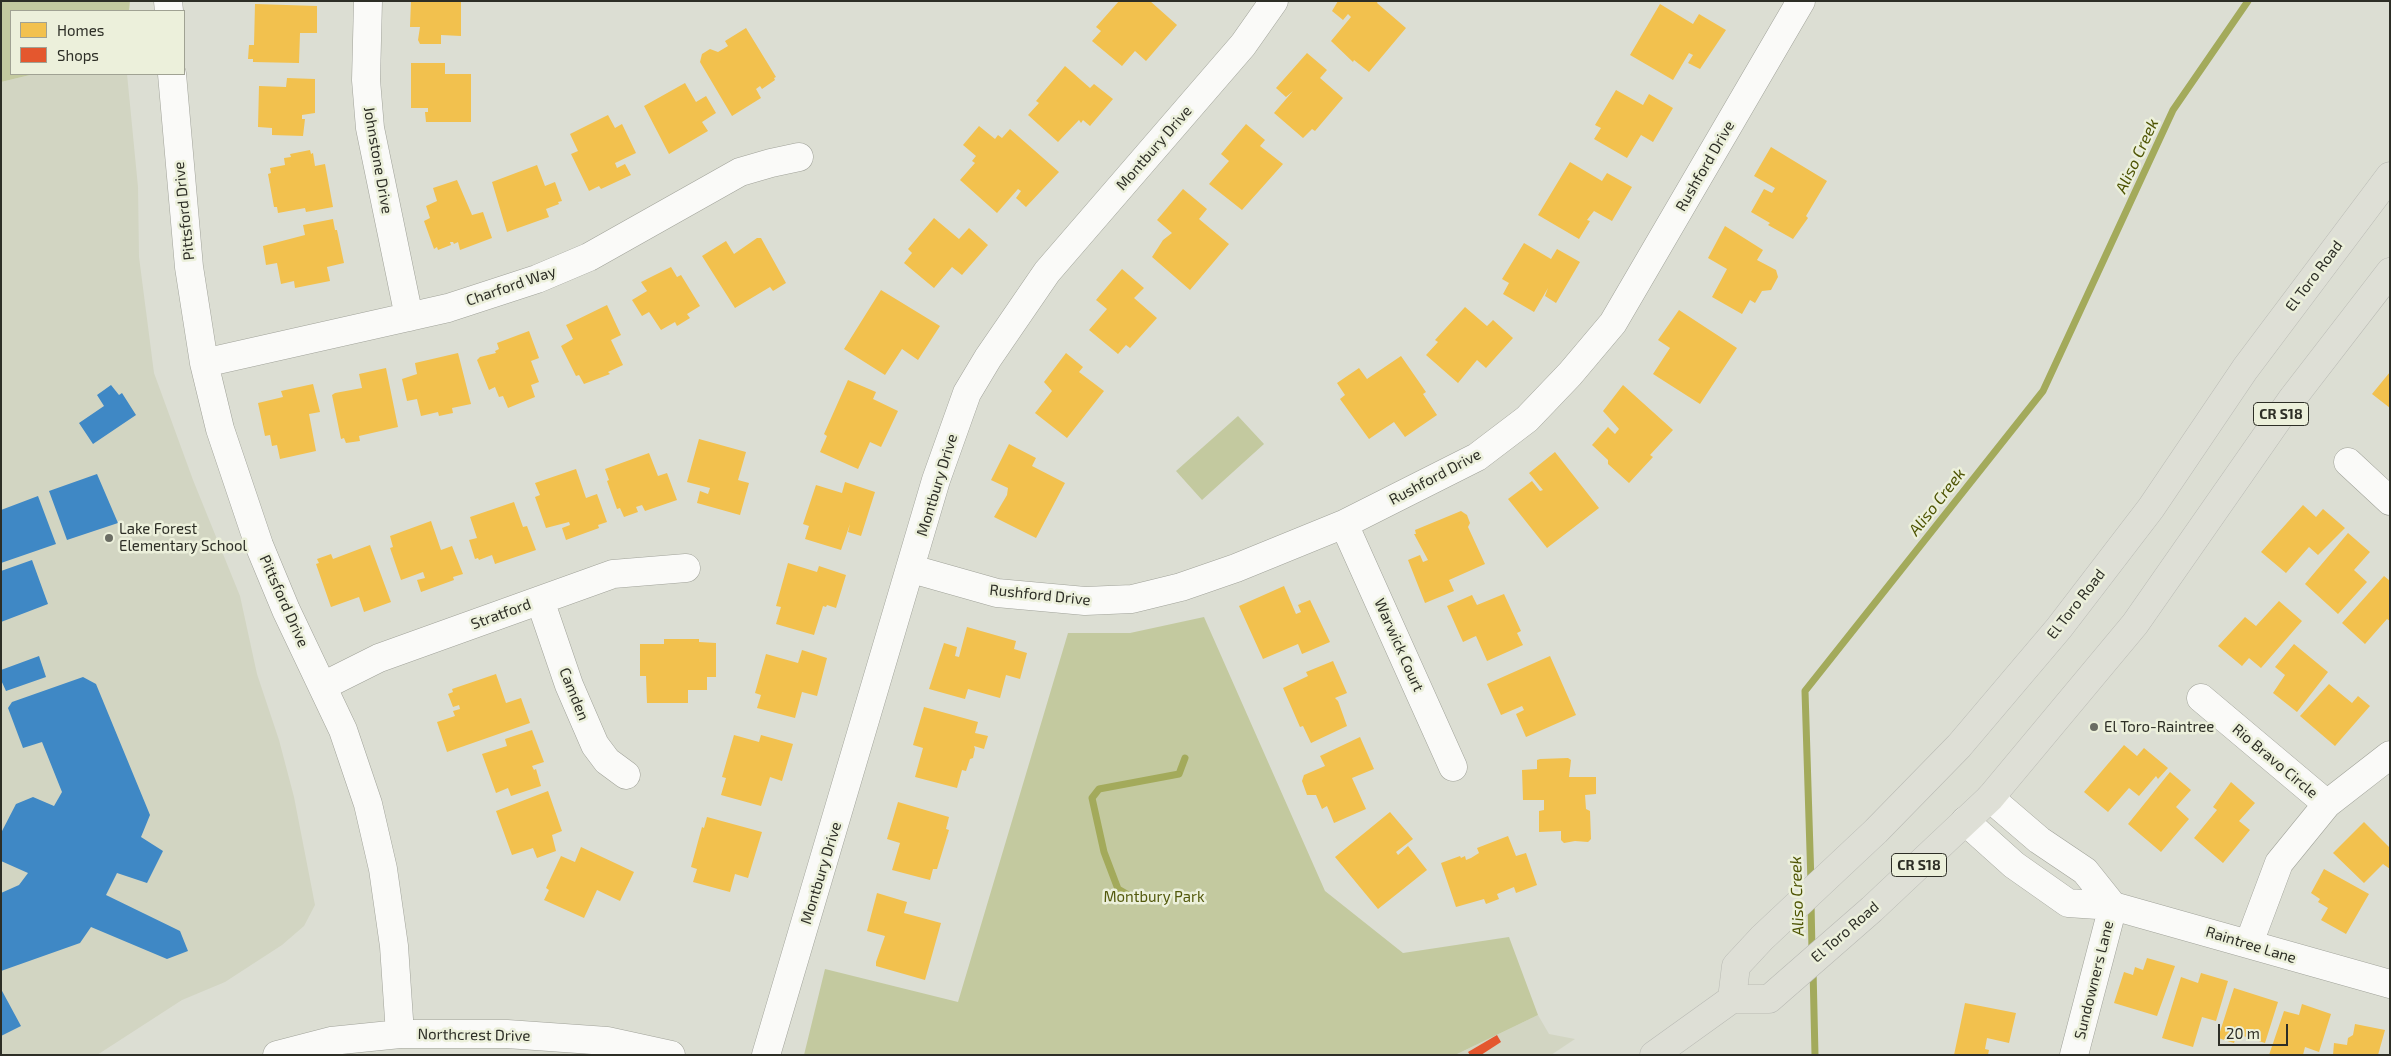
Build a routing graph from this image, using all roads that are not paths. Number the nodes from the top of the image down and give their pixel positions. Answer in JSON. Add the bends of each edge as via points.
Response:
{"nodes":[{"id":1,"x":368,"y":1,"type":"edge"},
{"id":2,"x":1274,"y":1,"type":"edge"},
{"id":3,"x":1801,"y":1,"type":"edge"},
{"id":4,"x":172,"y":75,"type":"edge"},
{"id":5,"x":799,"y":158,"type":"dead end"},
{"id":6,"x":2390,"y":176,"type":"edge"},
{"id":7,"x":2390,"y":272,"type":"edge"},
{"id":8,"x":409,"y":317,"type":"junction"},
{"id":9,"x":204,"y":364,"type":"junction"},
{"id":10,"x":2348,"y":462,"type":"dead end"},
{"id":11,"x":2390,"y":501,"type":"edge"},
{"id":12,"x":1344,"y":524,"type":"junction"},
{"id":13,"x":686,"y":568,"type":"dead end"},
{"id":14,"x":912,"y":569,"type":"junction"},
{"id":15,"x":540,"y":600,"type":"junction"},
{"id":16,"x":324,"y":686,"type":"junction"},
{"id":17,"x":2201,"y":698,"type":"dead end"},
{"id":18,"x":2390,"y":756,"type":"edge"},
{"id":19,"x":1453,"y":766,"type":"dead end"},
{"id":20,"x":626,"y":775,"type":"dead end"},
{"id":21,"x":1990,"y":798,"type":"junction"},
{"id":22,"x":2327,"y":804,"type":"junction"},
{"id":23,"x":1965,"y":821,"type":"junction"},
{"id":24,"x":2058,"y":853,"type":"junction"},
{"id":25,"x":2036,"y":881,"type":"junction"},
{"id":26,"x":2113,"y":906,"type":"junction"},
{"id":27,"x":2249,"y":943,"type":"junction"},
{"id":28,"x":2390,"y":984,"type":"edge"},
{"id":29,"x":1732,"y":999,"type":"junction"},
{"id":30,"x":400,"y":1034,"type":"junction"},
{"id":31,"x":576,"y":1047,"type":"edge"},
{"id":32,"x":277,"y":1055,"type":"edge"},
{"id":33,"x":671,"y":1055,"type":"edge"},
{"id":34,"x":766,"y":1055,"type":"edge"},
{"id":35,"x":1654,"y":1055,"type":"edge"},
{"id":36,"x":2074,"y":1055,"type":"edge"}],
"edges":[{"from":1,"to":8,"type":"street","name":"Johnstone Drive","via":[[366,80],[370,128]]},
{"from":2,"to":14,"type":"street","name":"Montbury Drive","via":[[1243,45],[1047,272],[988,358],[967,394],[950,437]]},
{"from":3,"to":12,"type":"street","name":"Rushford Drive","via":[[1613,323],[1570,374],[1527,419],[1477,457]]},
{"from":4,"to":9,"type":"street","name":"Pittsford Drive","via":[[189,266]]},
{"from":5,"to":8,"type":"street","name":"Charford Way","via":[[771,162],[740,172],[589,257],[537,279]]},
{"from":6,"to":29,"type":"main road","name":"El Toro Road","via":[[2245,369],[2151,508],[2059,628],[1959,746],[1736,966]]},
{"from":7,"to":21,"type":"main road","name":"El Toro Road","number":"CR S18","via":[[2292,399],[2135,624]]},
{"from":8,"to":9,"type":"street","name":"Charford Way"},
{"from":9,"to":16,"type":"street","name":"Pittsford Drive","via":[[220,428],[256,536],[286,610]]},
{"from":10,"to":11,"type":"street"},
{"from":12,"to":14,"type":"street","name":"Rushford Drive","via":[[1236,568],[1132,599],[1085,601],[997,593]]},
{"from":12,"to":19,"type":"street","name":"Warwick Court"},
{"from":13,"to":15,"type":"street","name":"Stratford","via":[[613,574]]},
{"from":14,"to":34,"type":"street","name":"Montbury Drive"},
{"from":15,"to":16,"type":"street","name":"Stratford","via":[[379,658]]},
{"from":15,"to":20,"type":"street","name":"Camden","via":[[569,685],[595,745],[607,762]]},
{"from":16,"to":30,"type":"street","name":"Pittsford Drive","via":[[358,769],[381,860],[394,946]]},
{"from":17,"to":22,"type":"street","name":"Rio Bravo Circle"},
{"from":18,"to":22,"type":"street"},
{"from":21,"to":23,"type":"main road","name":"El Toro Road","number":"CR S18"},
{"from":21,"to":24,"type":"street"},
{"from":22,"to":27,"type":"street","via":[[2279,863]]},
{"from":23,"to":25,"type":"street","name":"Raintree Lane"},
{"from":23,"to":29,"type":"main road","name":"El Toro Road","number":"CR S18","via":[[1872,909],[1769,999]]},
{"from":24,"to":25,"type":"street"},
{"from":24,"to":26,"type":"street","via":[[2085,871]]},
{"from":25,"to":26,"type":"street","name":"Raintree Lane","via":[[2068,903]]},
{"from":26,"to":27,"type":"street","name":"Raintree Lane"},
{"from":26,"to":36,"type":"street","name":"Sundowners Lane"},
{"from":27,"to":28,"type":"street","name":"Raintree Lane"},
{"from":29,"to":35,"type":"main road"},
{"from":30,"to":31,"type":"street","name":"Northcrest Drive","via":[[508,1034]]},
{"from":30,"to":32,"type":"street","name":"Northcrest Drive","via":[[331,1042]]},
{"from":31,"to":33,"type":"street","name":"Northcrest Drive","via":[[607,1042]]}]}
